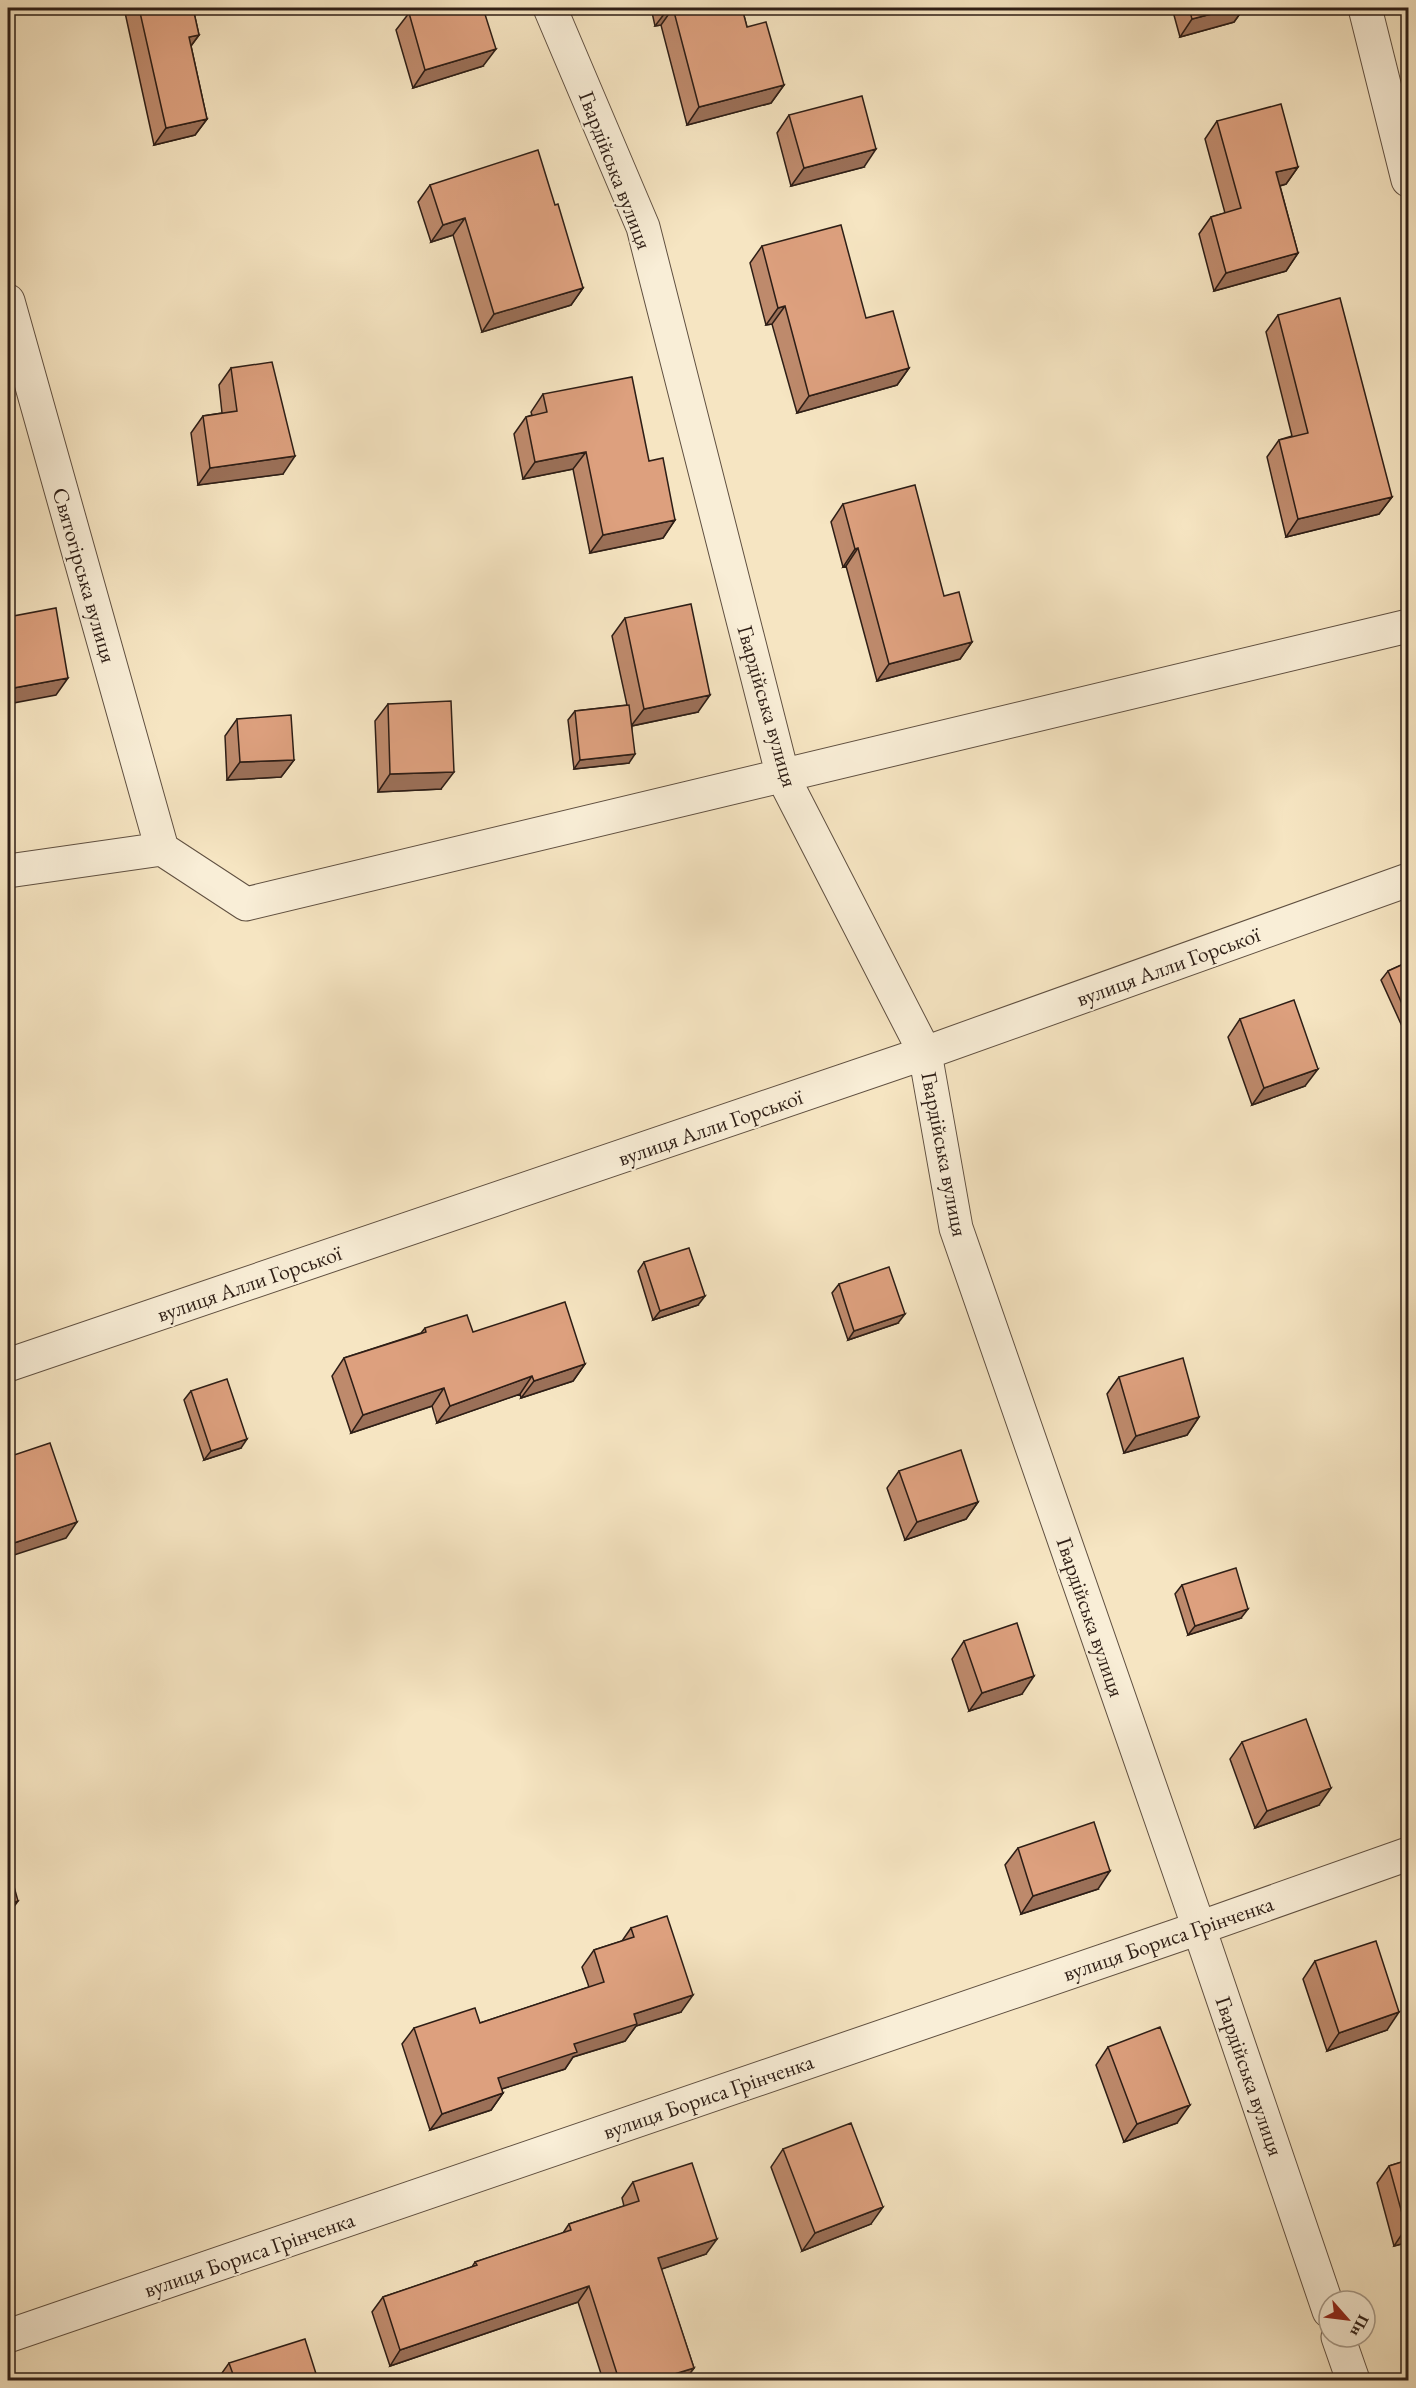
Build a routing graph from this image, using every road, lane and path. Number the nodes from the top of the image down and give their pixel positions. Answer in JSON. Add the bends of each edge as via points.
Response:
{"nodes":[{"id":1,"x":550,"y":8,"type":"edge"},
{"id":2,"x":1365,"y":8,"type":"edge"},
{"id":3,"x":1408,"y":180,"type":"edge"},
{"id":4,"x":8,"y":302,"type":"edge"},
{"id":5,"x":1408,"y":626,"type":"edge"},
{"id":6,"x":783,"y":777,"type":"junction"},
{"id":7,"x":162,"y":849,"type":"junction"},
{"id":8,"x":8,"y":871,"type":"edge"},
{"id":9,"x":1408,"y":880,"type":"edge"},
{"id":10,"x":926,"y":1053,"type":"junction"},
{"id":11,"x":8,"y":1365,"type":"edge"},
{"id":12,"x":1408,"y":1854,"type":"edge"},
{"id":13,"x":1199,"y":1928,"type":"junction"},
{"id":14,"x":1322,"y":2289,"type":"edge"},
{"id":15,"x":8,"y":2336,"type":"edge"},
{"id":16,"x":1342,"y":2349,"type":"edge"},
{"id":17,"x":1353,"y":2380,"type":"edge"}],
"edges":[{"from":1,"to":6,"type":"street","name":"Гвардійська вулиця","via":[[643,227]]},
{"from":2,"to":3,"type":"street"},
{"from":4,"to":7,"type":"street","name":"Святогірська вулиця"},
{"from":5,"to":6,"type":"street"},
{"from":6,"to":7,"type":"street","via":[[246,904]]},
{"from":6,"to":10,"type":"street","name":"Гвардійська вулиця"},
{"from":7,"to":8,"type":"street"},
{"from":9,"to":10,"type":"street","name":"вулиця Алли Горської"},
{"from":10,"to":11,"type":"street","name":"вулиця Алли Горської"},
{"from":10,"to":13,"type":"street","name":"Гвардійська вулиця","via":[[957,1228]]},
{"from":12,"to":13,"type":"street","name":"вулиця Бориса Грінченка"},
{"from":13,"to":14,"type":"street","name":"Гвардійська вулиця"},
{"from":13,"to":15,"type":"street","name":"вулиця Бориса Грінченка"},
{"from":16,"to":17,"type":"street"}]}
